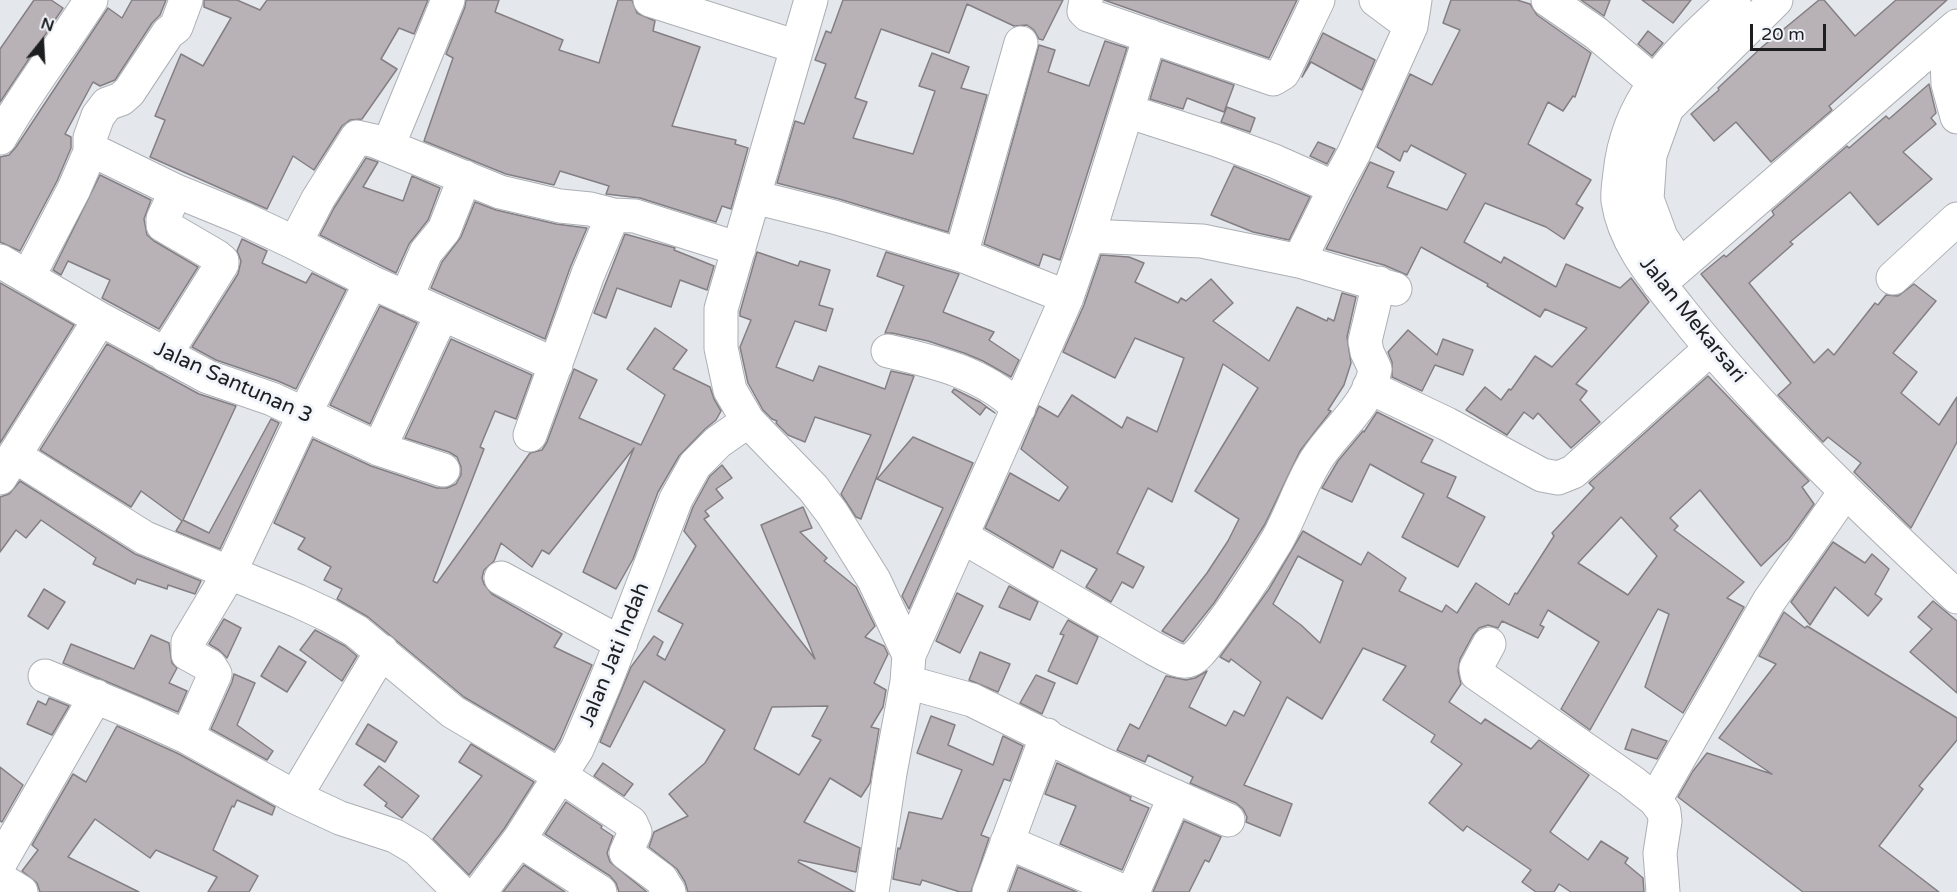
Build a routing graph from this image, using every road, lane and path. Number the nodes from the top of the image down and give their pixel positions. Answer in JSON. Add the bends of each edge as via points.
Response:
{"nodes":[{"id":1,"x":91,"y":0,"type":"edge"},
{"id":2,"x":186,"y":0,"type":"edge"},
{"id":3,"x":448,"y":0,"type":"edge"},
{"id":4,"x":650,"y":0,"type":"edge"},
{"id":5,"x":812,"y":0,"type":"edge"},
{"id":6,"x":1086,"y":0,"type":"edge"},
{"id":7,"x":1318,"y":0,"type":"edge"},
{"id":8,"x":1376,"y":0,"type":"edge"},
{"id":9,"x":1734,"y":0,"type":"edge"},
{"id":10,"x":1776,"y":0,"type":"edge"},
{"id":11,"x":1564,"y":4,"type":"edge"},
{"id":12,"x":1413,"y":13,"type":"edge"},
{"id":13,"x":1951,"y":31,"type":"edge"},
{"id":14,"x":1150,"y":36,"type":"junction"},
{"id":15,"x":1021,"y":44,"type":"dead end"},
{"id":16,"x":797,"y":47,"type":"junction"},
{"id":17,"x":1654,"y":82,"type":"junction"},
{"id":18,"x":1126,"y":111,"type":"junction"},
{"id":19,"x":1957,"y":117,"type":"edge"},
{"id":20,"x":0,"y":138,"type":"edge"},
{"id":21,"x":388,"y":146,"type":"junction"},
{"id":22,"x":90,"y":149,"type":"junction"},
{"id":23,"x":465,"y":177,"type":"junction"},
{"id":24,"x":1335,"y":188,"type":"junction"},
{"id":25,"x":176,"y":191,"type":"junction"},
{"id":26,"x":754,"y":197,"type":"junction"},
{"id":27,"x":613,"y":215,"type":"junction"},
{"id":28,"x":1957,"y":219,"type":"edge"},
{"id":29,"x":1088,"y":236,"type":"junction"},
{"id":30,"x":295,"y":243,"type":"junction"},
{"id":31,"x":739,"y":249,"type":"junction"},
{"id":32,"x":961,"y":255,"type":"junction"},
{"id":33,"x":1299,"y":261,"type":"junction"},
{"id":34,"x":14,"y":269,"type":"edge"},
{"id":35,"x":1670,"y":275,"type":"junction"},
{"id":36,"x":1893,"y":278,"type":"dead end"},
{"id":37,"x":371,"y":282,"type":"junction"},
{"id":38,"x":1067,"y":297,"type":"junction"},
{"id":39,"x":406,"y":298,"type":"junction"},
{"id":40,"x":442,"y":314,"type":"junction"},
{"id":41,"x":100,"y":319,"type":"junction"},
{"id":42,"x":1710,"y":349,"type":"junction"},
{"id":43,"x":888,"y":351,"type":"dead end"},
{"id":44,"x":165,"y":355,"type":"junction"},
{"id":45,"x":556,"y":364,"type":"junction"},
{"id":46,"x":1370,"y":387,"type":"junction"},
{"id":47,"x":1019,"y":408,"type":"junction"},
{"id":48,"x":304,"y":415,"type":"junction"},
{"id":49,"x":748,"y":421,"type":"junction"},
{"id":50,"x":530,"y":435,"type":"dead end"},
{"id":51,"x":379,"y":449,"type":"junction"},
{"id":52,"x":7,"y":467,"type":"edge"},
{"id":53,"x":443,"y":470,"type":"dead end"},
{"id":54,"x":1845,"y":492,"type":"junction"},
{"id":55,"x":961,"y":536,"type":"junction"},
{"id":56,"x":230,"y":572,"type":"junction"},
{"id":57,"x":501,"y":578,"type":"dead end"},
{"id":58,"x":1957,"y":597,"type":"edge"},
{"id":59,"x":621,"y":643,"type":"junction"},
{"id":60,"x":1489,"y":644,"type":"dead end"},
{"id":61,"x":382,"y":651,"type":"junction"},
{"id":62,"x":908,"y":668,"type":"junction"},
{"id":63,"x":45,"y":676,"type":"dead end"},
{"id":64,"x":96,"y":696,"type":"junction"},
{"id":65,"x":1047,"y":735,"type":"junction"},
{"id":66,"x":187,"y":737,"type":"junction"},
{"id":67,"x":561,"y":776,"type":"junction"},
{"id":68,"x":1175,"y":796,"type":"junction"},
{"id":69,"x":295,"y":797,"type":"junction"},
{"id":70,"x":1655,"y":800,"type":"junction"},
{"id":71,"x":1228,"y":820,"type":"dead end"},
{"id":72,"x":519,"y":840,"type":"junction"},
{"id":73,"x":1007,"y":842,"type":"junction"},
{"id":74,"x":0,"y":863,"type":"edge"},
{"id":75,"x":0,"y":879,"type":"edge"},
{"id":76,"x":21,"y":892,"type":"edge"},
{"id":77,"x":460,"y":892,"type":"edge"},
{"id":78,"x":480,"y":892,"type":"edge"},
{"id":79,"x":600,"y":892,"type":"edge"},
{"id":80,"x":669,"y":892,"type":"edge"},
{"id":81,"x":872,"y":892,"type":"edge"},
{"id":82,"x":989,"y":892,"type":"edge"},
{"id":83,"x":1125,"y":892,"type":"edge"},
{"id":84,"x":1133,"y":892,"type":"edge"},
{"id":85,"x":1662,"y":892,"type":"edge"}],
"edges":[{"from":1,"to":20,"type":"street","via":[[22,99]]},
{"from":2,"to":22,"type":"street","via":[[176,27],[129,92],[107,104],[98,116]]},
{"from":3,"to":21,"type":"street"},
{"from":4,"to":16,"type":"street"},
{"from":5,"to":16,"type":"street"},
{"from":6,"to":14,"type":"street","via":[[1084,11],[1088,15]]},
{"from":7,"to":14,"type":"street","via":[[1283,73],[1275,78]]},
{"from":8,"to":12,"type":"street"},
{"from":9,"to":17,"type":"street","name":"Jalan Mekarsari"},
{"from":10,"to":35,"type":"street","via":[[1667,108],[1650,155],[1647,199]]},
{"from":11,"to":17,"type":"street"},
{"from":12,"to":24,"type":"street","via":[[1354,153]]},
{"from":13,"to":19,"type":"street","via":[[1948,84]]},
{"from":13,"to":35,"type":"street"},
{"from":14,"to":18,"type":"street"},
{"from":15,"to":32,"type":"street"},
{"from":16,"to":26,"type":"street"},
{"from":17,"to":35,"type":"street","name":"Jalan Mekarsari","via":[[1622,150],[1617,200],[1629,240]]},
{"from":18,"to":24,"type":"street","via":[[1265,157]]},
{"from":18,"to":29,"type":"street"},
{"from":21,"to":23,"type":"street"},
{"from":21,"to":30,"type":"street","via":[[357,137]]},
{"from":22,"to":25,"type":"street"},
{"from":22,"to":34,"type":"street","via":[[74,189]]},
{"from":23,"to":27,"type":"street","via":[[500,192]]},
{"from":23,"to":39,"type":"street","via":[[444,230],[426,252]]},
{"from":24,"to":33,"type":"street"},
{"from":25,"to":30,"type":"street"},
{"from":25,"to":44,"type":"street","via":[[163,219],[165,227],[222,261]]},
{"from":26,"to":31,"type":"street"},
{"from":26,"to":32,"type":"street"},
{"from":27,"to":31,"type":"street","via":[[635,216]]},
{"from":27,"to":45,"type":"street"},
{"from":28,"to":36,"type":"street"},
{"from":29,"to":33,"type":"street","via":[[1202,241]]},
{"from":29,"to":38,"type":"street"},
{"from":30,"to":37,"type":"street"},
{"from":31,"to":49,"type":"street","via":[[722,309],[721,348],[730,390]]},
{"from":32,"to":38,"type":"street"},
{"from":33,"to":46,"type":"street","via":[[1387,286],[1365,340],[1375,369]]},
{"from":34,"to":41,"type":"street","name":"Jalan Santunan 3"},
{"from":35,"to":42,"type":"street","name":"Jalan Mekarsari"},
{"from":37,"to":39,"type":"street"},
{"from":37,"to":48,"type":"street"},
{"from":38,"to":47,"type":"street"},
{"from":39,"to":40,"type":"street"},
{"from":40,"to":45,"type":"street"},
{"from":40,"to":51,"type":"street"},
{"from":41,"to":44,"type":"street","name":"Jalan Santunan 3"},
{"from":41,"to":52,"type":"street"},
{"from":42,"to":46,"type":"street","via":[[1573,472],[1558,478],[1542,475]]},
{"from":42,"to":54,"type":"street","name":"Jalan Mekarsari"},
{"from":43,"to":47,"type":"street","via":[[935,362],[979,379]]},
{"from":44,"to":48,"type":"street","name":"Jalan Santunan 3","via":[[208,377],[272,399]]},
{"from":45,"to":50,"type":"street"},
{"from":46,"to":55,"type":"street","via":[[1316,460],[1276,542],[1233,607],[1188,661],[1153,648]]},
{"from":47,"to":55,"type":"street"},
{"from":48,"to":51,"type":"street","name":"Jalan Santunan 3"},
{"from":48,"to":56,"type":"street"},
{"from":49,"to":59,"type":"street","name":"Jalan Jati Indah","via":[[718,442],[695,465],[676,500]]},
{"from":49,"to":62,"type":"street","via":[[832,513],[874,580]]},
{"from":51,"to":53,"type":"street","name":"Jalan Santunan 3"},
{"from":52,"to":56,"type":"street","via":[[145,538]]},
{"from":54,"to":58,"type":"street","name":"Jalan Mekarsari"},
{"from":54,"to":70,"type":"street","via":[[1769,601]]},
{"from":55,"to":62,"type":"street"},
{"from":56,"to":61,"type":"street","via":[[328,615]]},
{"from":56,"to":66,"type":"street","via":[[186,646],[188,654],[210,666],[215,674]]},
{"from":57,"to":59,"type":"street"},
{"from":59,"to":67,"type":"street","name":"Jalan Jati Indah","via":[[577,749]]},
{"from":60,"to":70,"type":"street","via":[[1476,668],[1477,674]]},
{"from":61,"to":67,"type":"street","via":[[453,712]]},
{"from":61,"to":69,"type":"street"},
{"from":62,"to":65,"type":"street"},
{"from":62,"to":81,"type":"street"},
{"from":63,"to":64,"type":"street"},
{"from":64,"to":66,"type":"street"},
{"from":64,"to":74,"type":"street"},
{"from":65,"to":68,"type":"street"},
{"from":65,"to":73,"type":"street"},
{"from":66,"to":69,"type":"street"},
{"from":67,"to":72,"type":"street","name":"Jalan Jati Indah"},
{"from":67,"to":80,"type":"street","via":[[631,823],[635,832],[626,853],[661,879]]},
{"from":68,"to":71,"type":"street"},
{"from":68,"to":84,"type":"street"},
{"from":69,"to":77,"type":"street","via":[[406,842]]},
{"from":70,"to":85,"type":"street","via":[[1665,821],[1660,853]]},
{"from":72,"to":78,"type":"street","name":"Jalan Jati Indah"},
{"from":72,"to":79,"type":"street"},
{"from":73,"to":82,"type":"street"},
{"from":73,"to":83,"type":"street"},
{"from":75,"to":76,"type":"street"}]}
